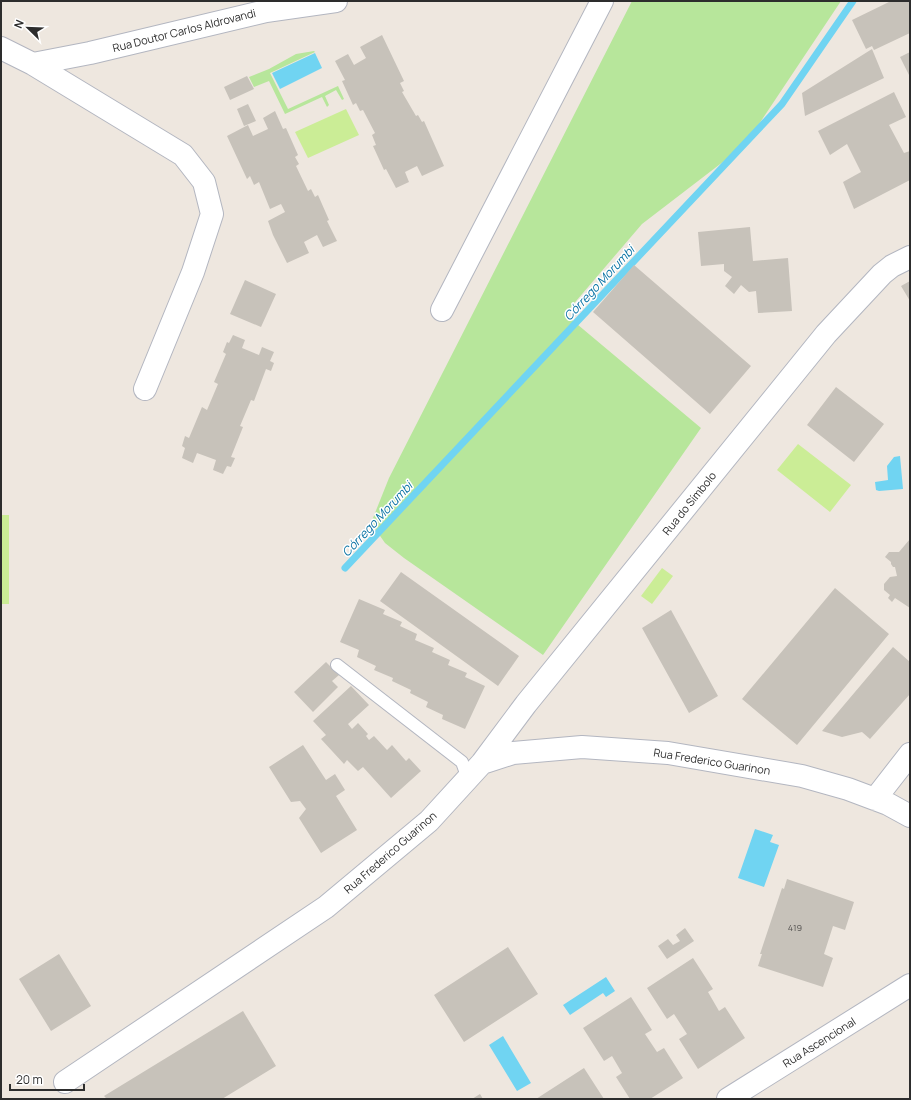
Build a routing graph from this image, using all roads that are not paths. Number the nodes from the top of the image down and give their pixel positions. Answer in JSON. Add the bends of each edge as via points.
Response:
{"nodes":[{"id":1,"x":336,"y":1,"type":"edge"},
{"id":2,"x":602,"y":1,"type":"edge"},
{"id":3,"x":1,"y":48,"type":"edge"},
{"id":4,"x":33,"y":64,"type":"junction"},
{"id":5,"x":910,"y":257,"type":"edge"},
{"id":6,"x":442,"y":310,"type":"dead end"},
{"id":7,"x":144,"y":389,"type":"dead end"},
{"id":8,"x":337,"y":665,"type":"dead end"},
{"id":9,"x":910,"y":754,"type":"edge"},
{"id":10,"x":482,"y":764,"type":"junction"},
{"id":11,"x":468,"y":779,"type":"junction"},
{"id":12,"x":875,"y":799,"type":"junction"},
{"id":13,"x":910,"y":816,"type":"edge"},
{"id":14,"x":910,"y":985,"type":"edge"},
{"id":15,"x":65,"y":1082,"type":"dead end"},
{"id":16,"x":728,"y":1099,"type":"edge"}],
"edges":[{"from":1,"to":4,"type":"street","name":"Rua Doutor Carlos Aldrovandi","via":[[266,11]]},
{"from":2,"to":6,"type":"street"},
{"from":3,"to":4,"type":"street"},
{"from":4,"to":7,"type":"street","via":[[183,155],[204,182],[212,214],[193,272]]},
{"from":5,"to":10,"type":"street","name":"Rua do Símbolo","via":[[882,274],[826,334],[526,704]]},
{"from":8,"to":11,"type":"lane","via":[[462,762]]},
{"from":9,"to":12,"type":"street"},
{"from":10,"to":11,"type":"street","name":"Rua Frederico Guarinon"},
{"from":10,"to":12,"type":"street","name":"Rua Frederico Guarinon","via":[[513,753],[582,747],[668,753],[802,776]]},
{"from":11,"to":15,"type":"street","name":"Rua Frederico Guarinon","via":[[429,821],[326,907]]},
{"from":12,"to":13,"type":"street","name":"Rua Frederico Guarinon"},
{"from":14,"to":16,"type":"street","name":"Rua Ascencional"}]}
